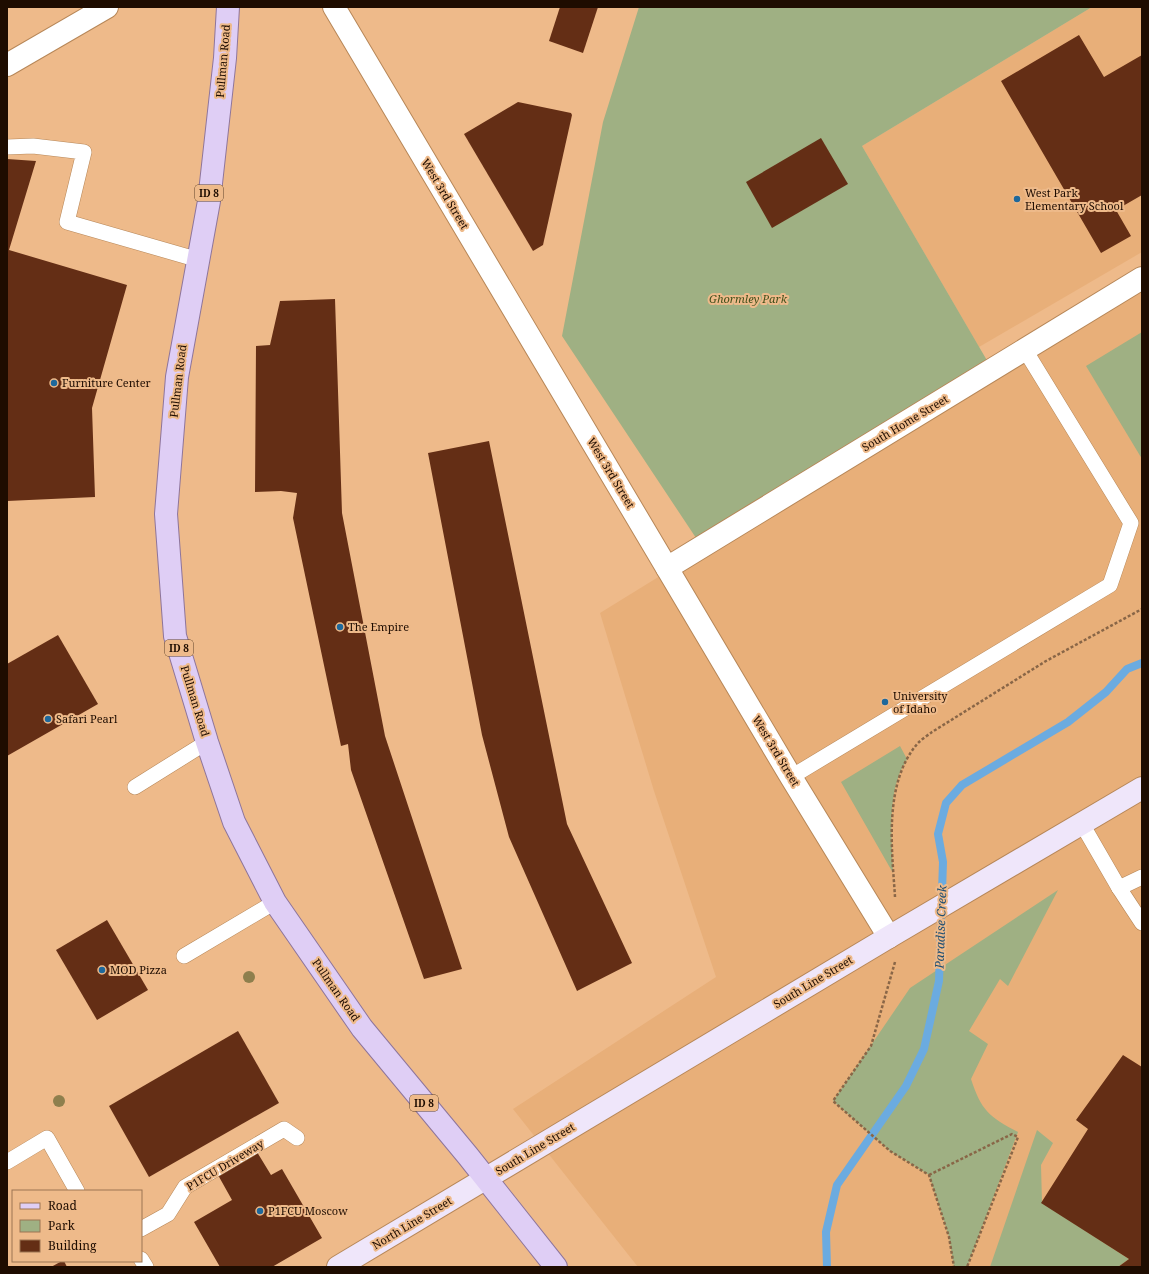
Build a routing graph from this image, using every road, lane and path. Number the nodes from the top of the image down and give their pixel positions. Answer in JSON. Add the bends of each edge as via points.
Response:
{"nodes":[{"id":1,"x":107,"y":7,"type":"edge"},
{"id":2,"x":228,"y":7,"type":"edge"},
{"id":3,"x":334,"y":7,"type":"edge"},
{"id":4,"x":7,"y":65,"type":"edge"},
{"id":5,"x":7,"y":147,"type":"edge"},
{"id":6,"x":199,"y":260,"type":"junction"},
{"id":7,"x":1142,"y":278,"type":"edge"},
{"id":8,"x":1025,"y":350,"type":"junction"},
{"id":9,"x":668,"y":568,"type":"junction"},
{"id":10,"x":1142,"y":609,"type":"edge"},
{"id":11,"x":207,"y":742,"type":"junction"},
{"id":12,"x":791,"y":777,"type":"junction"},
{"id":13,"x":135,"y":787,"type":"dead end"},
{"id":14,"x":1142,"y":788,"type":"edge"},
{"id":15,"x":1082,"y":824,"type":"junction"},
{"id":16,"x":1142,"y":877,"type":"edge"},
{"id":17,"x":1119,"y":888,"type":"junction"},
{"id":18,"x":895,"y":896,"type":"dead end"},
{"id":19,"x":275,"y":902,"type":"junction"},
{"id":20,"x":1142,"y":923,"type":"edge"},
{"id":21,"x":889,"y":937,"type":"junction"},
{"id":22,"x":184,"y":956,"type":"dead end"},
{"id":23,"x":895,"y":961,"type":"dead end"},
{"id":24,"x":297,"y":1138,"type":"dead end"},
{"id":25,"x":7,"y":1162,"type":"edge"},
{"id":26,"x":929,"y":1175,"type":"junction"},
{"id":27,"x":486,"y":1179,"type":"junction"},
{"id":28,"x":76,"y":1190,"type":"edge"},
{"id":29,"x":142,"y":1228,"type":"edge"},
{"id":30,"x":339,"y":1267,"type":"edge"},
{"id":31,"x":556,"y":1267,"type":"edge"},
{"id":32,"x":954,"y":1267,"type":"edge"},
{"id":33,"x":967,"y":1267,"type":"edge"}],
"edges":[{"from":1,"to":4,"type":"street"},
{"from":2,"to":6,"type":"main road","name":"Pullman Road","number":"ID 8","via":[[225,58]]},
{"from":3,"to":9,"type":"street","name":"West 3rd Street"},
{"from":5,"to":6,"type":"lane","via":[[34,146],[84,152],[67,222]]},
{"from":6,"to":11,"type":"main road","name":"Pullman Road","number":"ID 8","via":[[177,377],[166,514],[175,636]]},
{"from":7,"to":8,"type":"street","name":"South Home Street"},
{"from":8,"to":9,"type":"street","name":"South Home Street"},
{"from":8,"to":12,"type":"lane","via":[[1130,523],[1110,585]]},
{"from":9,"to":12,"type":"street","name":"West 3rd Street"},
{"from":10,"to":18,"type":"path","via":[[1046,661],[918,743],[899,775],[894,801],[892,833]]},
{"from":11,"to":13,"type":"lane"},
{"from":11,"to":19,"type":"main road","name":"Pullman Road","number":"ID 8","via":[[234,822]]},
{"from":12,"to":21,"type":"street","name":"West 3rd Street"},
{"from":14,"to":15,"type":"street","name":"South Line Street"},
{"from":15,"to":17,"type":"lane"},
{"from":15,"to":21,"type":"street","name":"South Line Street"},
{"from":16,"to":17,"type":"lane"},
{"from":17,"to":20,"type":"lane"},
{"from":19,"to":22,"type":"lane"},
{"from":19,"to":27,"type":"main road","name":"Pullman Road","number":"ID 8","via":[[362,1028]]},
{"from":21,"to":27,"type":"street","name":"South Line Street"},
{"from":23,"to":26,"type":"path","via":[[871,1046],[833,1101],[890,1151]]},
{"from":24,"to":29,"type":"lane","name":"P1FCU Driveway","via":[[284,1129],[185,1187],[168,1214]]},
{"from":25,"to":28,"type":"lane","via":[[47,1138]]},
{"from":26,"to":32,"type":"path","via":[[949,1237]]},
{"from":26,"to":33,"type":"path","via":[[1012,1134],[1018,1137]]},
{"from":27,"to":30,"type":"street","name":"North Line Street"},
{"from":27,"to":31,"type":"main road","name":"Pullman Road","number":"ID 8"}]}
